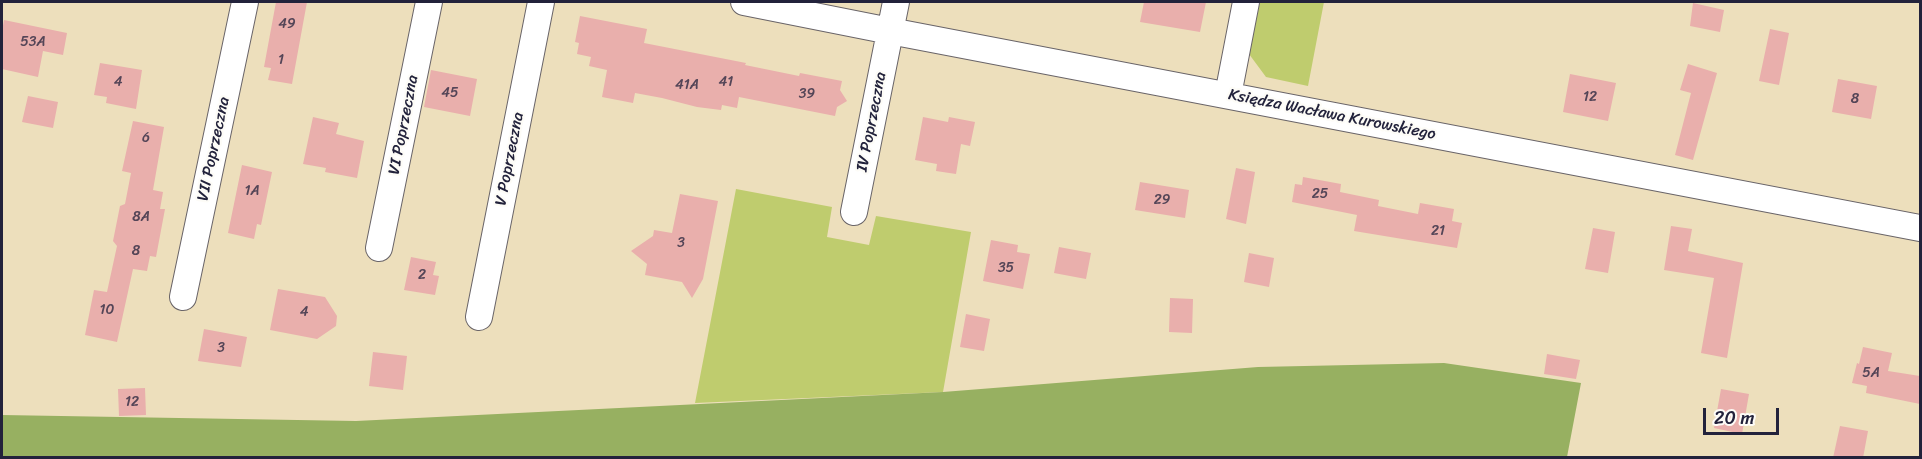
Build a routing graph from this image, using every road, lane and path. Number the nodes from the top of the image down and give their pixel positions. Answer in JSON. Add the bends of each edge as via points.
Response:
{"nodes":[{"id":1,"x":245,"y":2,"type":"edge"},
{"id":2,"x":429,"y":2,"type":"edge"},
{"id":3,"x":541,"y":2,"type":"edge"},
{"id":4,"x":744,"y":2,"type":"edge"},
{"id":5,"x":896,"y":2,"type":"edge"},
{"id":6,"x":1246,"y":2,"type":"edge"},
{"id":7,"x":890,"y":32,"type":"junction"},
{"id":8,"x":1228,"y":95,"type":"junction"},
{"id":9,"x":854,"y":212,"type":"dead end"},
{"id":10,"x":1920,"y":228,"type":"edge"},
{"id":11,"x":379,"y":248,"type":"dead end"},
{"id":12,"x":183,"y":297,"type":"dead end"},
{"id":13,"x":479,"y":317,"type":"dead end"}],
"edges":[{"from":1,"to":12,"type":"street","name":"VII Poprzeczna"},
{"from":2,"to":11,"type":"street","name":"VI Poprzeczna"},
{"from":3,"to":13,"type":"street","name":"V Poprzeczna"},
{"from":4,"to":7,"type":"street","name":"Księdza Wacława Kurowskiego"},
{"from":5,"to":7,"type":"street","name":"IV Poprzeczna"},
{"from":6,"to":8,"type":"street"},
{"from":7,"to":8,"type":"street","name":"Księdza Wacława Kurowskiego"},
{"from":7,"to":9,"type":"street","name":"IV Poprzeczna"},
{"from":8,"to":10,"type":"street","name":"Księdza Wacława Kurowskiego"}]}
